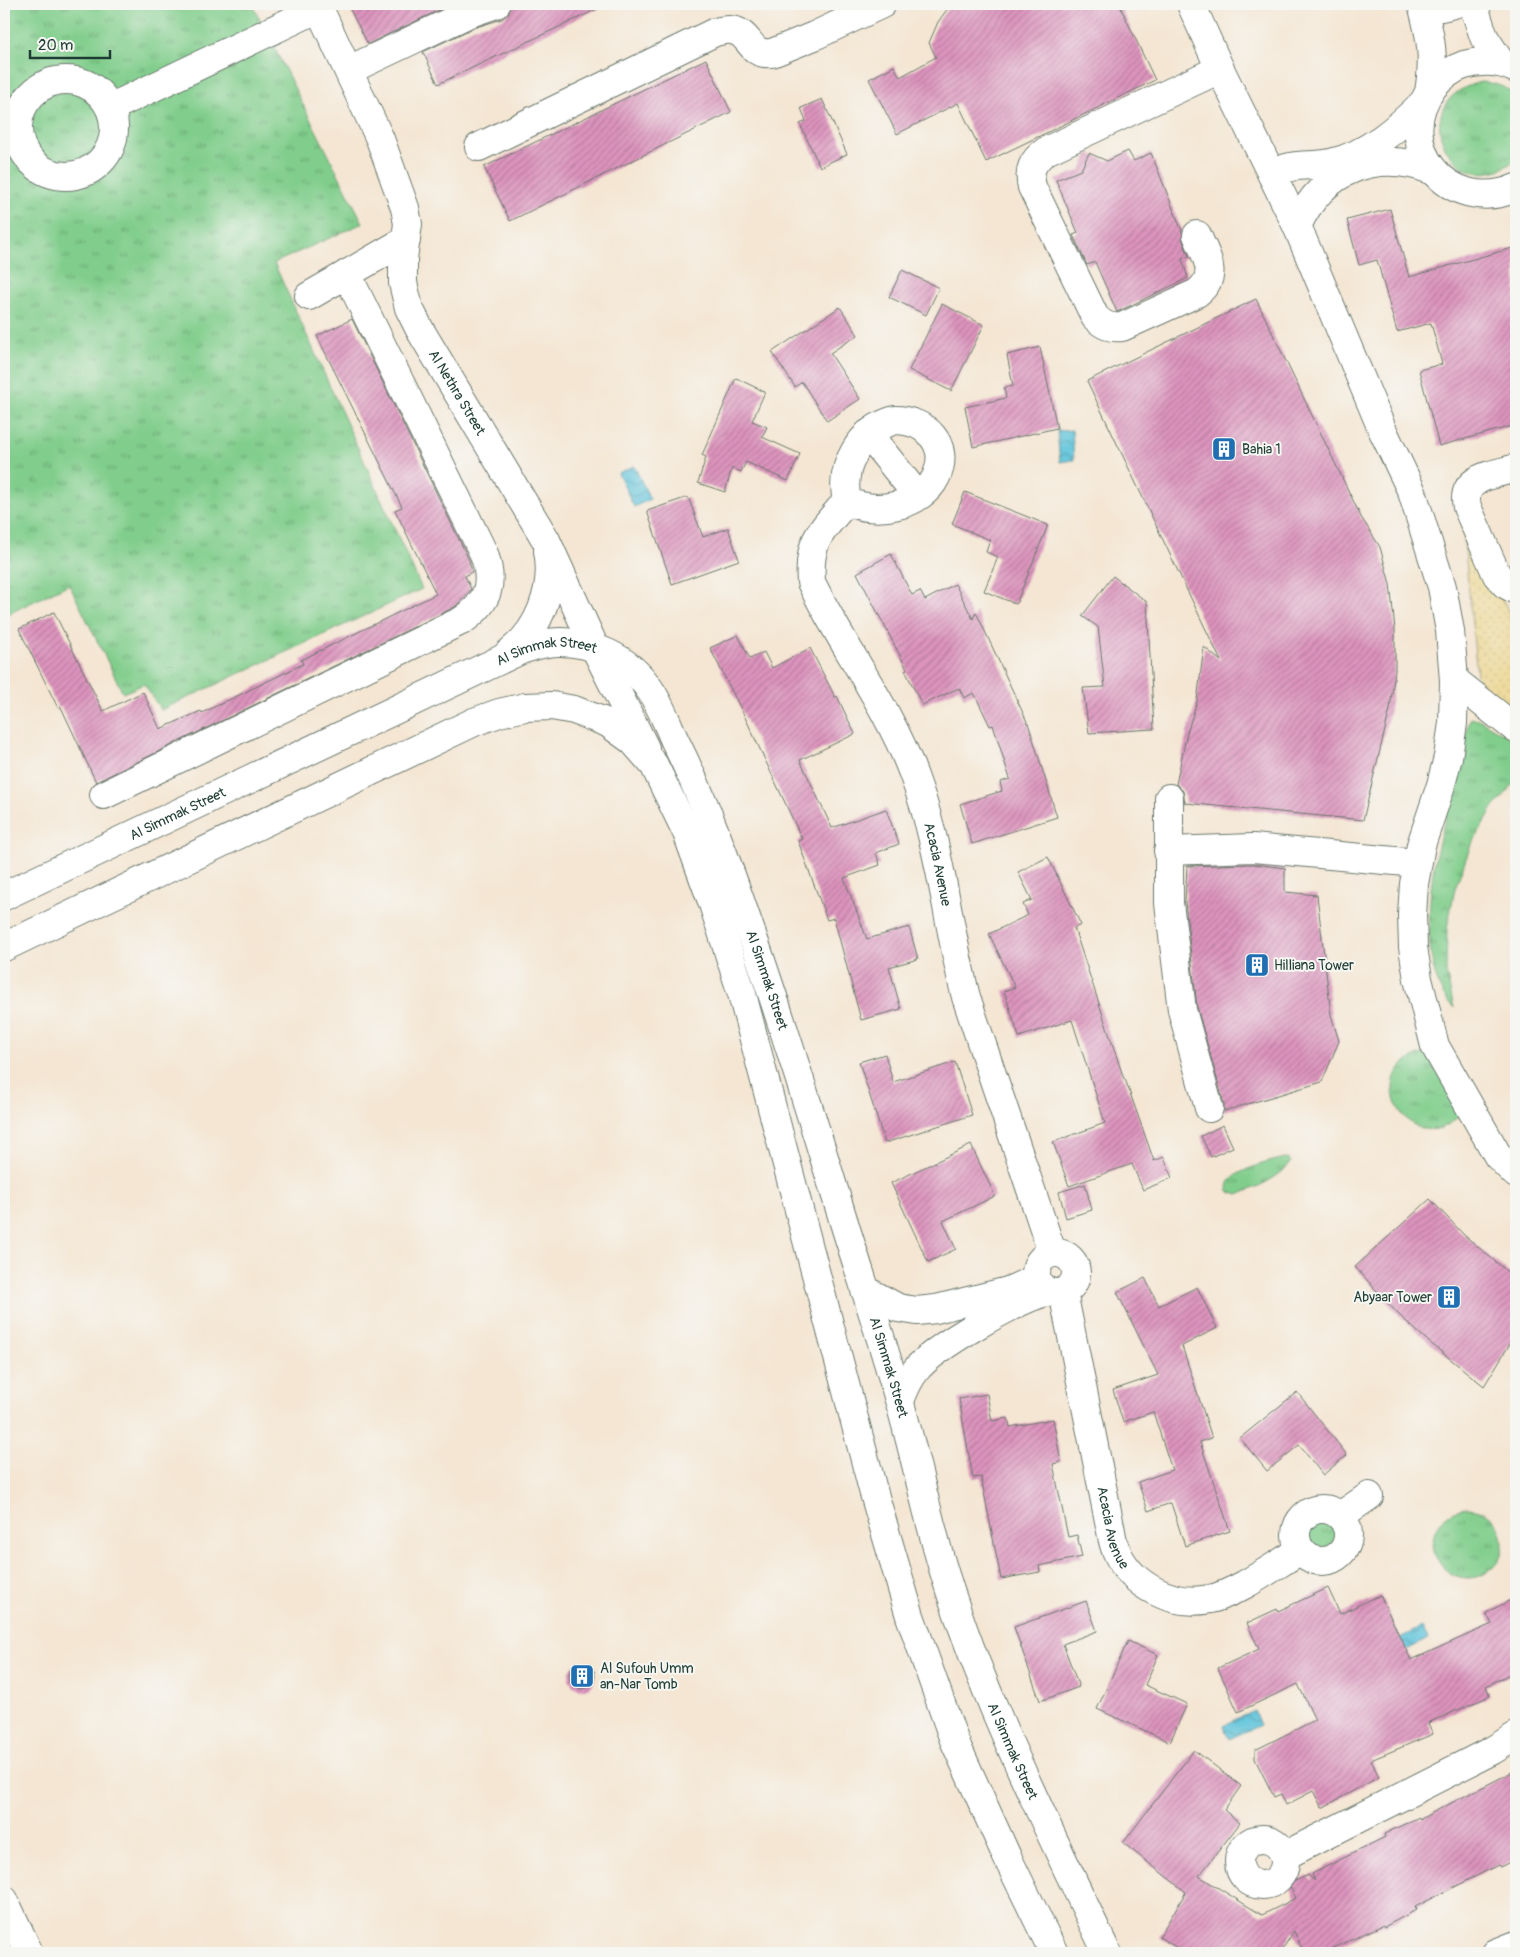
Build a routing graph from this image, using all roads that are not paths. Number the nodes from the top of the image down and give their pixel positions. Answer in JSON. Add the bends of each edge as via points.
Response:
{"nodes":[{"id":1,"x":496,"y":4,"type":"edge"},
{"id":2,"x":882,"y":4,"type":"edge"},
{"id":3,"x":1191,"y":4,"type":"edge"},
{"id":4,"x":1422,"y":4,"type":"edge"},
{"id":5,"x":1432,"y":4,"type":"edge"},
{"id":6,"x":1454,"y":4,"type":"edge"},
{"id":7,"x":1473,"y":4,"type":"edge"},
{"id":8,"x":318,"y":6,"type":"edge"},
{"id":9,"x":1509,"y":66,"type":"edge"},
{"id":10,"x":1220,"y":69,"type":"junction"},
{"id":11,"x":349,"y":70,"type":"junction"},
{"id":12,"x":1427,"y":98,"type":"junction"},
{"id":13,"x":110,"y":108,"type":"dead end"},
{"id":14,"x":478,"y":147,"type":"dead end"},
{"id":15,"x":1434,"y":171,"type":"junction"},
{"id":16,"x":1272,"y":175,"type":"junction"},
{"id":17,"x":1516,"y":188,"type":"edge"},
{"id":18,"x":1297,"y":226,"type":"junction"},
{"id":19,"x":1198,"y":235,"type":"dead end"},
{"id":20,"x":406,"y":240,"type":"junction"},
{"id":21,"x":347,"y":274,"type":"junction"},
{"id":22,"x":309,"y":296,"type":"dead end"},
{"id":23,"x":868,"y":434,"type":"junction"},
{"id":24,"x":1516,"y":468,"type":"edge"},
{"id":25,"x":917,"y":495,"type":"junction"},
{"id":26,"x":847,"y":501,"type":"junction"},
{"id":27,"x":1490,"y":524,"type":"dead end"},
{"id":28,"x":546,"y":540,"type":"junction"},
{"id":29,"x":1516,"y":574,"type":"edge"},
{"id":30,"x":1516,"y":590,"type":"edge"},
{"id":31,"x":595,"y":648,"type":"junction"},
{"id":32,"x":504,"y":658,"type":"junction"},
{"id":33,"x":1454,"y":680,"type":"junction"},
{"id":34,"x":1516,"y":729,"type":"edge"},
{"id":35,"x":654,"y":766,"type":"junction"},
{"id":36,"x":104,"y":796,"type":"dead end"},
{"id":37,"x":1169,"y":798,"type":"dead end"},
{"id":38,"x":1168,"y":851,"type":"junction"},
{"id":39,"x":1417,"y":863,"type":"junction"},
{"id":40,"x":4,"y":896,"type":"edge"},
{"id":41,"x":4,"y":946,"type":"edge"},
{"id":42,"x":1209,"y":1108,"type":"dead end"},
{"id":43,"x":1516,"y":1174,"type":"edge"},
{"id":44,"x":1052,"y":1252,"type":"junction"},
{"id":45,"x":1048,"y":1287,"type":"junction"},
{"id":46,"x":865,"y":1290,"type":"junction"},
{"id":47,"x":900,"y":1401,"type":"junction"},
{"id":48,"x":1369,"y":1496,"type":"dead end"},
{"id":49,"x":1340,"y":1516,"type":"junction"},
{"id":50,"x":1302,"y":1550,"type":"junction"},
{"id":51,"x":1516,"y":1736,"type":"edge"},
{"id":52,"x":1284,"y":1856,"type":"dead end"},
{"id":53,"x":4,"y":1900,"type":"edge"},
{"id":54,"x":1516,"y":1945,"type":"edge"},
{"id":55,"x":29,"y":1953,"type":"edge"},
{"id":56,"x":1054,"y":1953,"type":"edge"},
{"id":57,"x":1107,"y":1953,"type":"edge"},
{"id":58,"x":1496,"y":1953,"type":"edge"}],
"edges":[{"from":1,"to":11,"type":"street","via":[[467,14]]},
{"from":2,"to":14,"type":"street","via":[[772,53],[758,52],[739,31],[715,32]]},
{"from":3,"to":10,"type":"street"},
{"from":4,"to":12,"type":"street","via":[[1432,40],[1433,58]]},
{"from":5,"to":6,"type":"street","via":[[1442,7]]},
{"from":7,"to":9,"type":"street","via":[[1484,37]]},
{"from":8,"to":11,"type":"street","name":"Al Nethra Street"},
{"from":8,"to":13,"type":"street"},
{"from":9,"to":12,"type":"street","via":[[1487,61],[1460,66],[1438,82]]},
{"from":10,"to":16,"type":"street"},
{"from":10,"to":19,"type":"street","via":[[1046,151],[1031,166],[1029,177],[1095,317],[1112,328],[1122,327],[1197,293],[1205,286],[1210,278],[1210,268]]},
{"from":11,"to":20,"type":"street","name":"Al Nethra Street","via":[[380,139],[405,208]]},
{"from":12,"to":15,"type":"street","via":[[1419,126],[1420,138]]},
{"from":12,"to":16,"type":"street","via":[[1397,127],[1356,154],[1332,163],[1287,166]]},
{"from":15,"to":17,"type":"street","via":[[1454,188],[1479,195]]},
{"from":15,"to":18,"type":"street","via":[[1420,165],[1390,161],[1347,171],[1317,194]]},
{"from":16,"to":18,"type":"street"},
{"from":18,"to":33,"type":"street","via":[[1415,502],[1442,587]]},
{"from":20,"to":21,"type":"street"},
{"from":20,"to":28,"type":"street","name":"Al Nethra Street","via":[[403,283],[409,308]]},
{"from":21,"to":22,"type":"street"},
{"from":21,"to":36,"type":"street","via":[[484,554],[489,569],[484,599],[476,612],[463,620]]},
{"from":23,"to":25,"type":"street"},
{"from":23,"to":25,"type":"street","via":[[885,423],[906,420],[916,422],[933,436],[938,446],[939,467],[932,484]]},
{"from":23,"to":26,"type":"street","via":[[848,465],[845,477]]},
{"from":24,"to":30,"type":"street","via":[[1478,480],[1469,486],[1465,496],[1497,575]]},
{"from":25,"to":26,"type":"street","via":[[883,509],[858,507]]},
{"from":26,"to":44,"type":"street","name":"Acacia Avenue","via":[[814,543],[810,563],[812,582],[900,742],[914,774],[935,841],[966,997]]},
{"from":27,"to":29,"type":"street"},
{"from":28,"to":31,"type":"street","name":"Al Nethra Street"},
{"from":28,"to":32,"type":"street","via":[[549,578],[540,615],[525,638]]},
{"from":31,"to":32,"type":"street","name":"Al Simmak Street","via":[[559,642],[539,644]]},
{"from":31,"to":35,"type":"street","name":"Al Nethra Street"},
{"from":31,"to":46,"type":"street","name":"Al Simmak Street","via":[[626,664],[650,689],[693,777],[783,1024]]},
{"from":32,"to":40,"type":"street","name":"Al Simmak Street"},
{"from":33,"to":34,"type":"street"},
{"from":33,"to":39,"type":"street","via":[[1448,757]]},
{"from":35,"to":41,"type":"street","name":"Al Simmak Street","via":[[633,742],[608,723],[574,710],[552,706],[499,712]]},
{"from":35,"to":56,"type":"street","name":"Al Simmak Street","via":[[686,834],[742,994],[910,1616],[954,1740]]},
{"from":37,"to":38,"type":"street"},
{"from":38,"to":39,"type":"street","via":[[1253,848]]},
{"from":38,"to":42,"type":"street","via":[[1169,903],[1182,1010]]},
{"from":39,"to":43,"type":"street","via":[[1412,907],[1413,947],[1435,1046],[1498,1156]]},
{"from":44,"to":45,"type":"street","via":[[1038,1262],[1035,1270]]},
{"from":44,"to":45,"type":"street","via":[[1063,1254],[1072,1261],[1076,1271],[1071,1286]]},
{"from":45,"to":46,"type":"street","via":[[1013,1289],[936,1310],[917,1311],[898,1308]]},
{"from":45,"to":47,"type":"street","via":[[929,1357],[916,1369]]},
{"from":45,"to":50,"type":"street","name":"Acacia Avenue","via":[[1116,1550],[1138,1580],[1173,1598],[1211,1599],[1229,1593]]},
{"from":46,"to":47,"type":"street","name":"Al Simmak Street"},
{"from":47,"to":57,"type":"street","name":"Al Simmak Street","via":[[944,1571],[984,1686],[1007,1742]]},
{"from":48,"to":49,"type":"street"},
{"from":49,"to":50,"type":"street","via":[[1333,1511],[1316,1509],[1302,1518],[1296,1534]]},
{"from":49,"to":50,"type":"street","via":[[1346,1523],[1348,1540],[1339,1554],[1324,1561],[1307,1556]]},
{"from":51,"to":52,"type":"street"},
{"from":53,"to":55,"type":"street"},
{"from":54,"to":58,"type":"street"}]}
